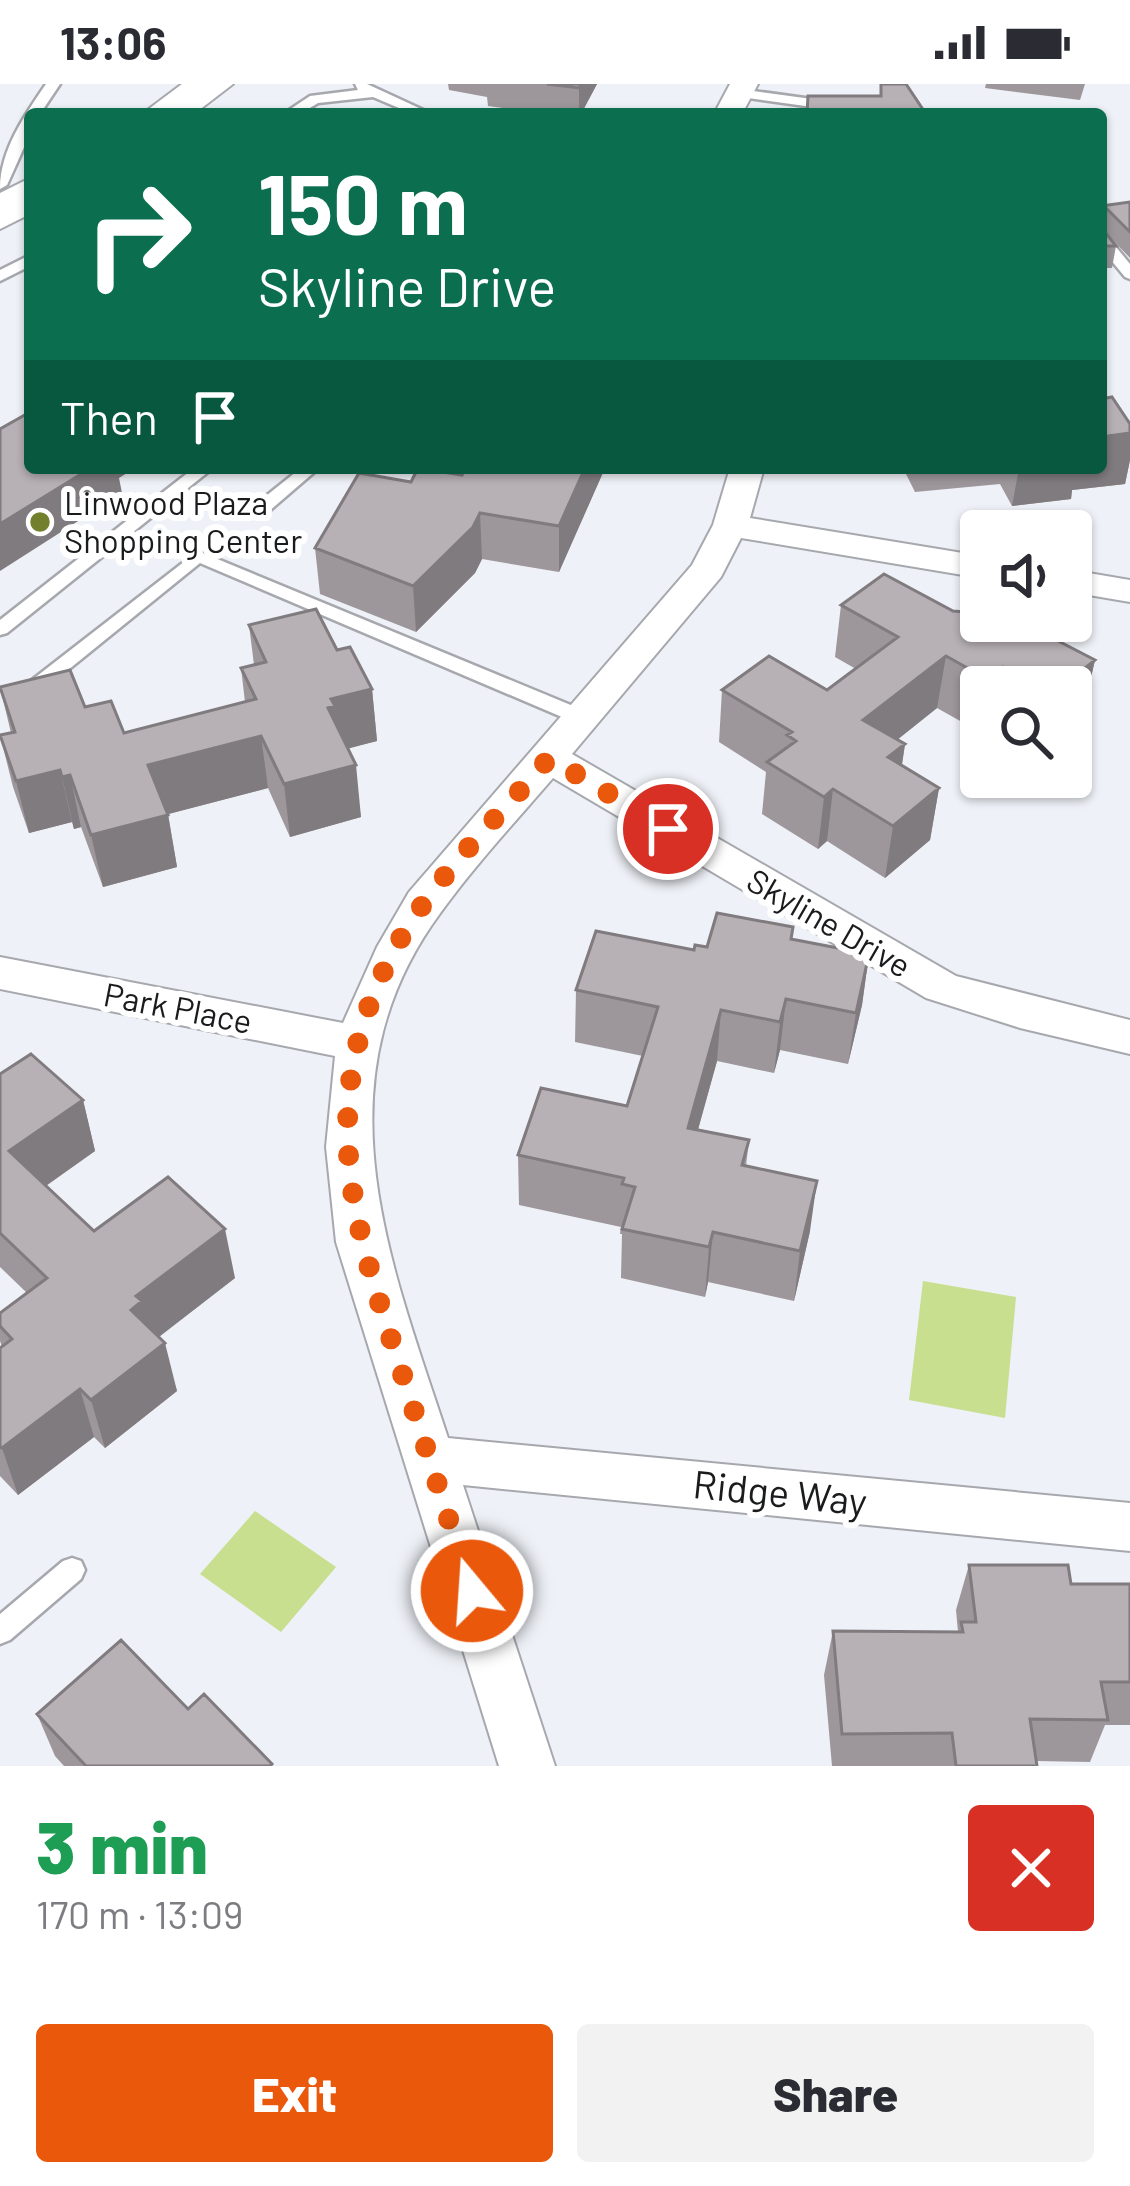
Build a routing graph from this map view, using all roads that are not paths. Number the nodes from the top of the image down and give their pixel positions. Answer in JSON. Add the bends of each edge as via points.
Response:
{"nodes":[{"id":1,"x":212,"y":84,"type":"edge"},
{"id":2,"x":357,"y":84,"type":"edge"},
{"id":3,"x":316,"y":92,"type":"edge"},
{"id":4,"x":371,"y":93,"type":"junction"},
{"id":5,"x":737,"y":97,"type":"edge"},
{"id":6,"x":174,"y":108,"type":"edge"},
{"id":7,"x":410,"y":108,"type":"edge"},
{"id":8,"x":850,"y":108,"type":"edge"},
{"id":9,"x":24,"y":127,"type":"edge"},
{"id":10,"x":0,"y":185,"type":"edge"},
{"id":11,"x":24,"y":195,"type":"edge"},
{"id":12,"x":0,"y":215,"type":"edge"},
{"id":13,"x":1107,"y":245,"type":"edge"},
{"id":14,"x":1130,"y":274,"type":"edge"},
{"id":15,"x":197,"y":474,"type":"edge"},
{"id":16,"x":304,"y":474,"type":"edge"},
{"id":17,"x":745,"y":474,"type":"edge"},
{"id":18,"x":262,"y":508,"type":"dead end"},
{"id":19,"x":730,"y":525,"type":"junction"},
{"id":20,"x":960,"y":563,"type":"edge"},
{"id":21,"x":1092,"y":585,"type":"edge"},
{"id":22,"x":1130,"y":591,"type":"edge"},
{"id":23,"x":0,"y":629,"type":"edge"},
{"id":24,"x":35,"y":687,"type":"edge"},
{"id":25,"x":583,"y":718,"type":"junction"},
{"id":26,"x":549,"y":758,"type":"junction"},
{"id":27,"x":0,"y":973,"type":"edge"},
{"id":28,"x":1130,"y":1036,"type":"edge"},
{"id":29,"x":357,"y":1043,"type":"junction"},
{"id":30,"x":430,"y":1459,"type":"junction"},
{"id":31,"x":1130,"y":1527,"type":"edge"},
{"id":32,"x":72,"y":1570,"type":"dead end"},
{"id":33,"x":0,"y":1631,"type":"edge"},
{"id":34,"x":527,"y":1766,"type":"edge"}],
"edges":[{"from":1,"to":6,"type":"highway"},
{"from":2,"to":4,"type":"lane"},
{"from":3,"to":4,"type":"lane"},
{"from":4,"to":7,"type":"lane"},
{"from":5,"to":8,"type":"lane"},
{"from":9,"to":10,"type":"lane"},
{"from":11,"to":12,"type":"highway"},
{"from":13,"to":14,"type":"lane"},
{"from":15,"to":23,"type":"lane"},
{"from":16,"to":18,"type":"lane"},
{"from":17,"to":19,"type":"street"},
{"from":19,"to":20,"type":"street"},
{"from":19,"to":25,"type":"street","via":[[688,598]]},
{"from":21,"to":22,"type":"street"},
{"from":24,"to":25,"type":"lane","via":[[198,556]]},
{"from":25,"to":26,"type":"street"},
{"from":26,"to":28,"type":"street","name":"Skyline Drive","via":[[941,987]]},
{"from":26,"to":29,"type":"street","via":[[424,904],[389,958]]},
{"from":27,"to":29,"type":"street","name":"Park Place"},
{"from":29,"to":30,"type":"street","via":[[347,1100],[350,1188]]},
{"from":30,"to":31,"type":"street","name":"Ridge Way"},
{"from":30,"to":34,"type":"street"},
{"from":32,"to":33,"type":"lane"}]}
